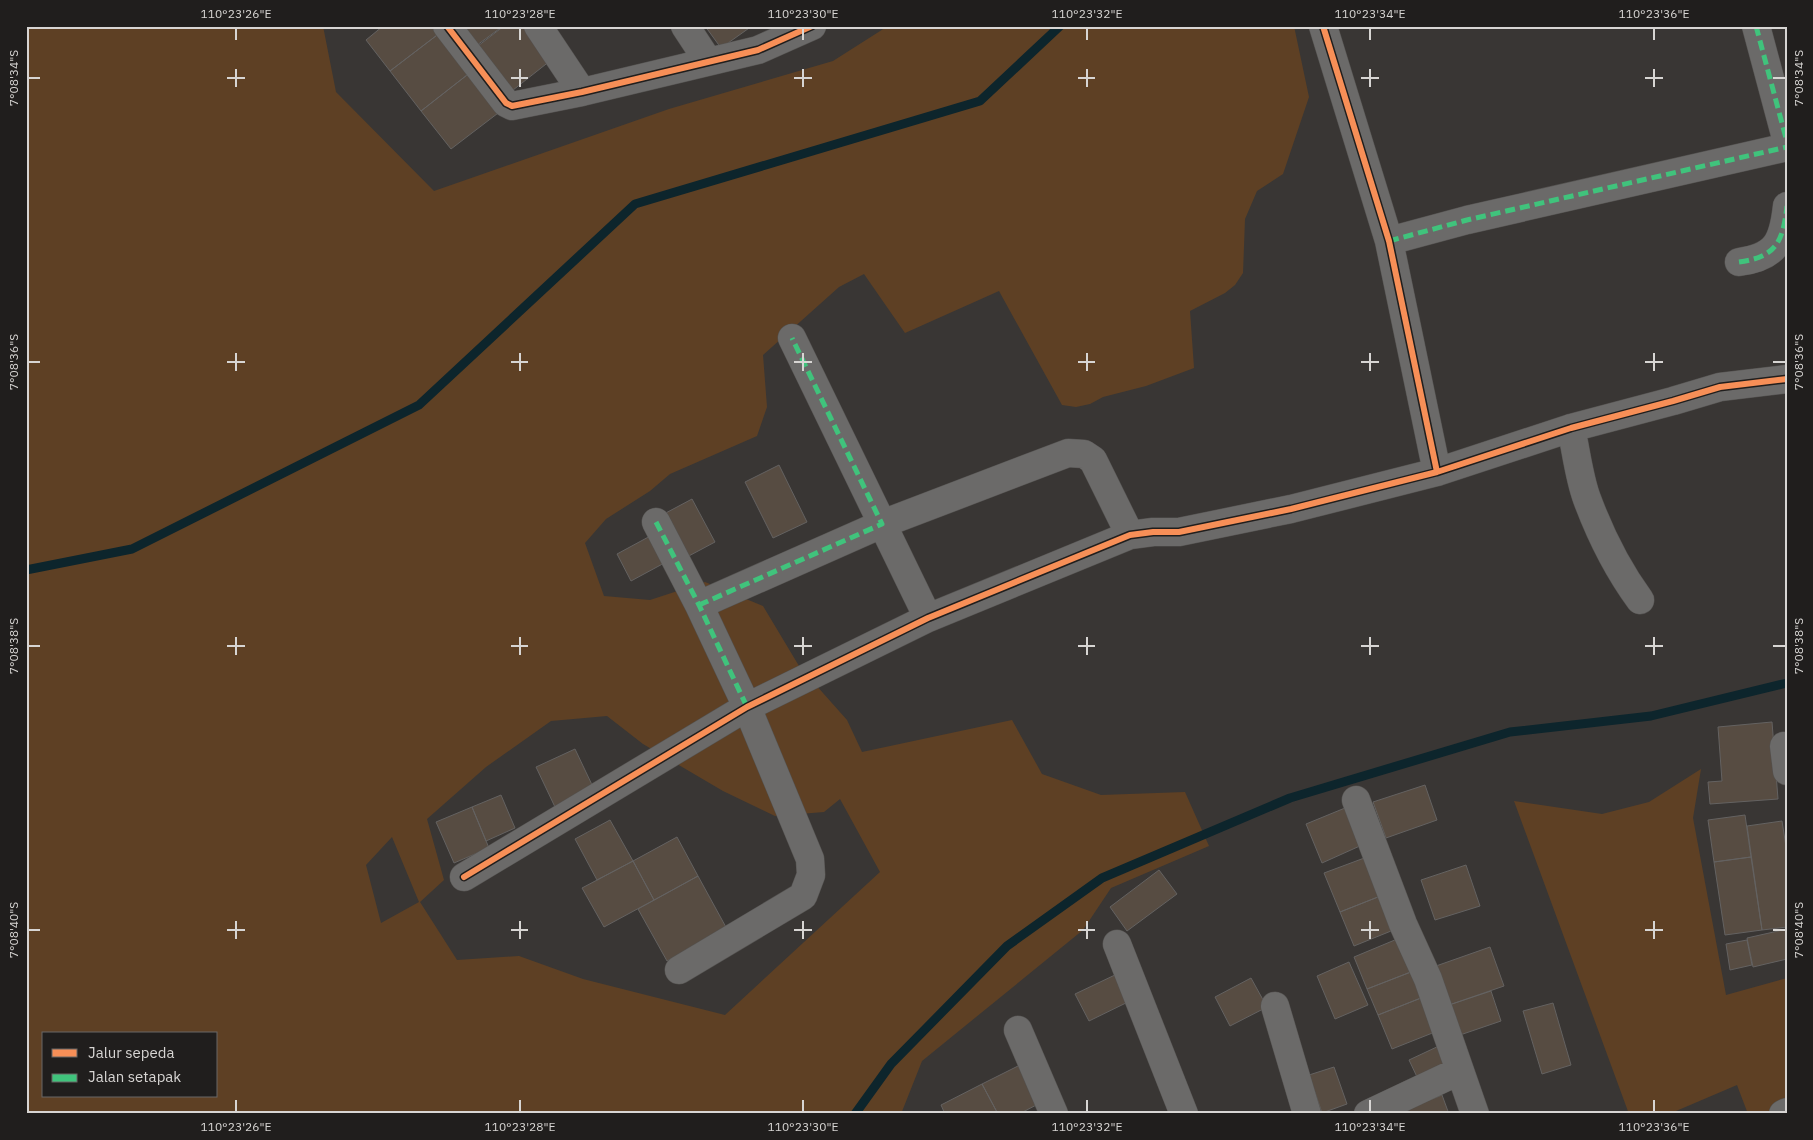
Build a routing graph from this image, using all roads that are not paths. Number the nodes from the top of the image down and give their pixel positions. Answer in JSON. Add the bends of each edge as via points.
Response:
{"nodes":[{"id":1,"x":447,"y":26,"type":"edge"},
{"id":2,"x":538,"y":26,"type":"edge"},
{"id":3,"x":686,"y":26,"type":"edge"},
{"id":4,"x":812,"y":26,"type":"edge"},
{"id":5,"x":1323,"y":26,"type":"edge"},
{"id":6,"x":1756,"y":26,"type":"edge"},
{"id":7,"x":708,"y":62,"type":"junction"},
{"id":8,"x":582,"y":92,"type":"junction"},
{"id":9,"x":1787,"y":142,"type":"edge"},
{"id":10,"x":1787,"y":146,"type":"edge"},
{"id":11,"x":1787,"y":206,"type":"edge"},
{"id":12,"x":1389,"y":241,"type":"junction"},
{"id":13,"x":1739,"y":262,"type":"dead end"},
{"id":14,"x":792,"y":338,"type":"dead end"},
{"id":15,"x":1787,"y":379,"type":"edge"},
{"id":16,"x":1571,"y":428,"type":"junction"},
{"id":17,"x":1437,"y":472,"type":"junction"},
{"id":18,"x":656,"y":522,"type":"dead end"},
{"id":19,"x":882,"y":524,"type":"junction"},
{"id":20,"x":1130,"y":535,"type":"junction"},
{"id":21,"x":1640,"y":600,"type":"dead end"},
{"id":22,"x":699,"y":605,"type":"junction"},
{"id":23,"x":928,"y":618,"type":"junction"},
{"id":24,"x":747,"y":707,"type":"junction"},
{"id":25,"x":1356,"y":800,"type":"dead end"},
{"id":26,"x":464,"y":876,"type":"dead end"},
{"id":27,"x":1117,"y":944,"type":"dead end"},
{"id":28,"x":679,"y":970,"type":"dead end"},
{"id":29,"x":1275,"y":1006,"type":"dead end"},
{"id":30,"x":1018,"y":1030,"type":"dead end"},
{"id":31,"x":1459,"y":1071,"type":"junction"},
{"id":32,"x":1787,"y":1112,"type":"edge"},
{"id":33,"x":1054,"y":1114,"type":"edge"},
{"id":34,"x":1184,"y":1114,"type":"edge"},
{"id":35,"x":1307,"y":1114,"type":"edge"},
{"id":36,"x":1368,"y":1114,"type":"edge"},
{"id":37,"x":1475,"y":1114,"type":"edge"},
{"id":38,"x":1782,"y":1114,"type":"edge"}],
"edges":[{"from":1,"to":8,"type":"street","via":[[506,103],[512,106]]},
{"from":2,"to":8,"type":"street"},
{"from":3,"to":7,"type":"street"},
{"from":4,"to":7,"type":"street","via":[[758,50]]},
{"from":5,"to":12,"type":"street"},
{"from":6,"to":9,"type":"street"},
{"from":7,"to":8,"type":"street"},
{"from":10,"to":12,"type":"street"},
{"from":11,"to":13,"type":"street","via":[[1777,244],[1757,260]]},
{"from":12,"to":17,"type":"street"},
{"from":14,"to":19,"type":"street"},
{"from":15,"to":16,"type":"street","via":[[1720,387]]},
{"from":16,"to":17,"type":"street"},
{"from":16,"to":21,"type":"street","via":[[1586,498],[1612,555]]},
{"from":17,"to":20,"type":"street","via":[[1232,522],[1179,532]]},
{"from":18,"to":22,"type":"street"},
{"from":19,"to":20,"type":"street","via":[[1068,453],[1084,454],[1093,460]]},
{"from":19,"to":22,"type":"street"},
{"from":19,"to":23,"type":"street"},
{"from":20,"to":23,"type":"street"},
{"from":22,"to":24,"type":"street"},
{"from":23,"to":24,"type":"street"},
{"from":24,"to":26,"type":"street"},
{"from":24,"to":28,"type":"street","via":[[810,859],[812,876],[803,896]]},
{"from":25,"to":31,"type":"street","via":[[1403,924],[1428,979]]},
{"from":27,"to":34,"type":"street"},
{"from":29,"to":35,"type":"street"},
{"from":30,"to":33,"type":"street"},
{"from":31,"to":36,"type":"street"},
{"from":31,"to":37,"type":"street"},
{"from":32,"to":38,"type":"street"}]}
